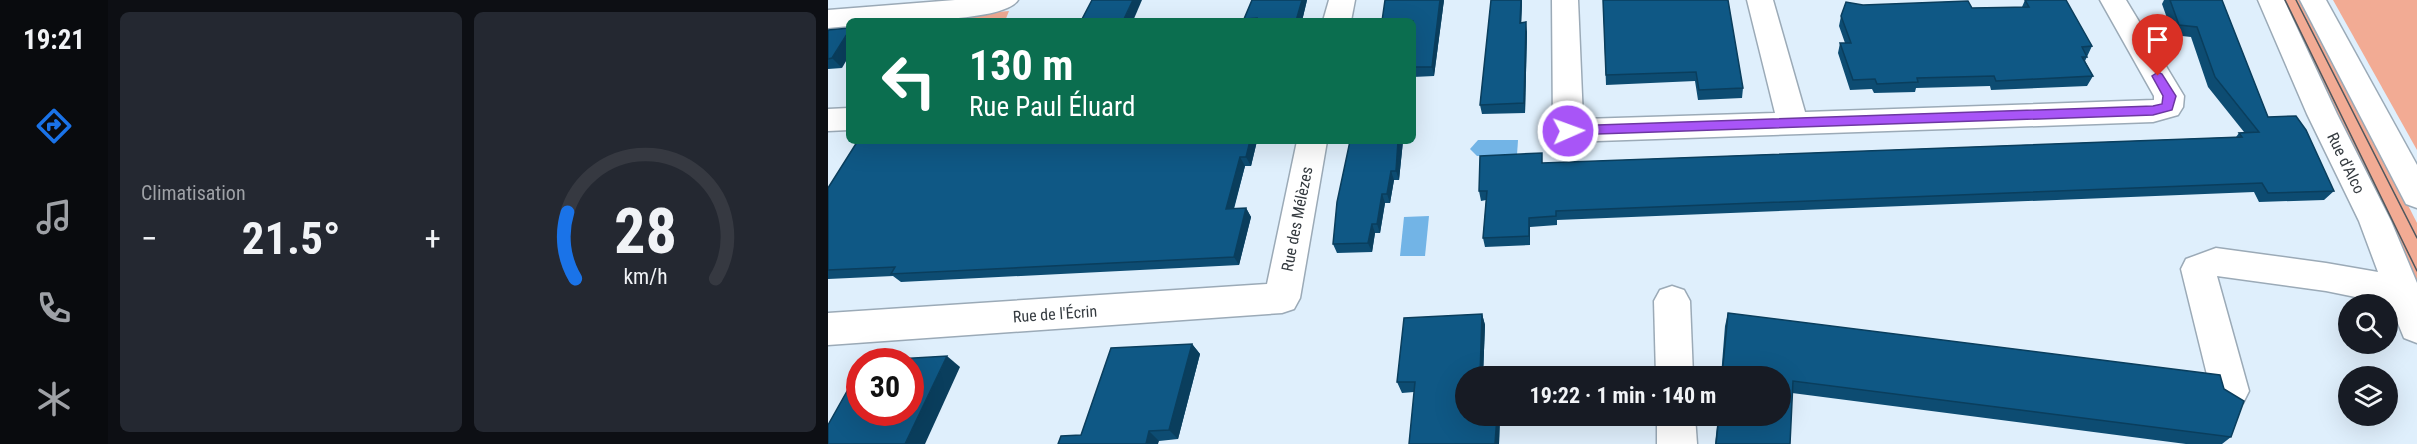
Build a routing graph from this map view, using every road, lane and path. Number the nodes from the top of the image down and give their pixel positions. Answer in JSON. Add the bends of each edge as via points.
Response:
{"nodes":[{"id":1,"x":1005,"y":0,"type":"edge"},
{"id":2,"x":1026,"y":0,"type":"edge"},
{"id":3,"x":1342,"y":0,"type":"edge"},
{"id":4,"x":1565,"y":0,"type":"edge"},
{"id":5,"x":1760,"y":0,"type":"edge"},
{"id":6,"x":2113,"y":0,"type":"edge"},
{"id":7,"x":2271,"y":0,"type":"edge"},
{"id":8,"x":2313,"y":0,"type":"edge"},
{"id":9,"x":1017,"y":18,"type":"edge"},
{"id":10,"x":1338,"y":18,"type":"edge"},
{"id":11,"x":828,"y":19,"type":"edge"},
{"id":12,"x":846,"y":118,"type":"edge"},
{"id":13,"x":828,"y":120,"type":"edge"},
{"id":14,"x":1793,"y":123,"type":"junction"},
{"id":15,"x":1311,"y":144,"type":"edge"},
{"id":16,"x":2417,"y":195,"type":"edge"},
{"id":17,"x":2404,"y":292,"type":"junction"},
{"id":18,"x":1282,"y":298,"type":"joint"},
{"id":19,"x":1672,"y":301,"type":"dead end"},
{"id":20,"x":2417,"y":327,"type":"edge"},
{"id":21,"x":828,"y":329,"type":"edge"},
{"id":22,"x":1675,"y":366,"type":"edge"},
{"id":23,"x":2230,"y":391,"type":"edge"},
{"id":24,"x":1676,"y":426,"type":"edge"},
{"id":25,"x":1677,"y":444,"type":"edge"}],
"edges":[{"from":1,"to":11,"type":"street","via":[[989,6]]},
{"from":2,"to":9,"type":"street"},
{"from":3,"to":10,"type":"street"},
{"from":4,"to":14,"type":"street","via":[[1568,131]]},
{"from":5,"to":14,"type":"street"},
{"from":6,"to":14,"type":"street","via":[[2169,96],[2168,106],[2153,111]]},
{"from":7,"to":17,"type":"street","name":"Rue d'Alco","via":[[2376,221]]},
{"from":8,"to":16,"type":"street"},
{"from":12,"to":13,"type":"street"},
{"from":15,"to":18,"type":"street","name":"Rue des Mélèzes"},
{"from":17,"to":20,"type":"street","name":"Rue d'Alco"},
{"from":17,"to":23,"type":"street","via":[[2216,262],[2198,269]]},
{"from":18,"to":21,"type":"street","name":"Rue de l'Écrin"},
{"from":19,"to":22,"type":"street"},
{"from":24,"to":25,"type":"street"}]}
